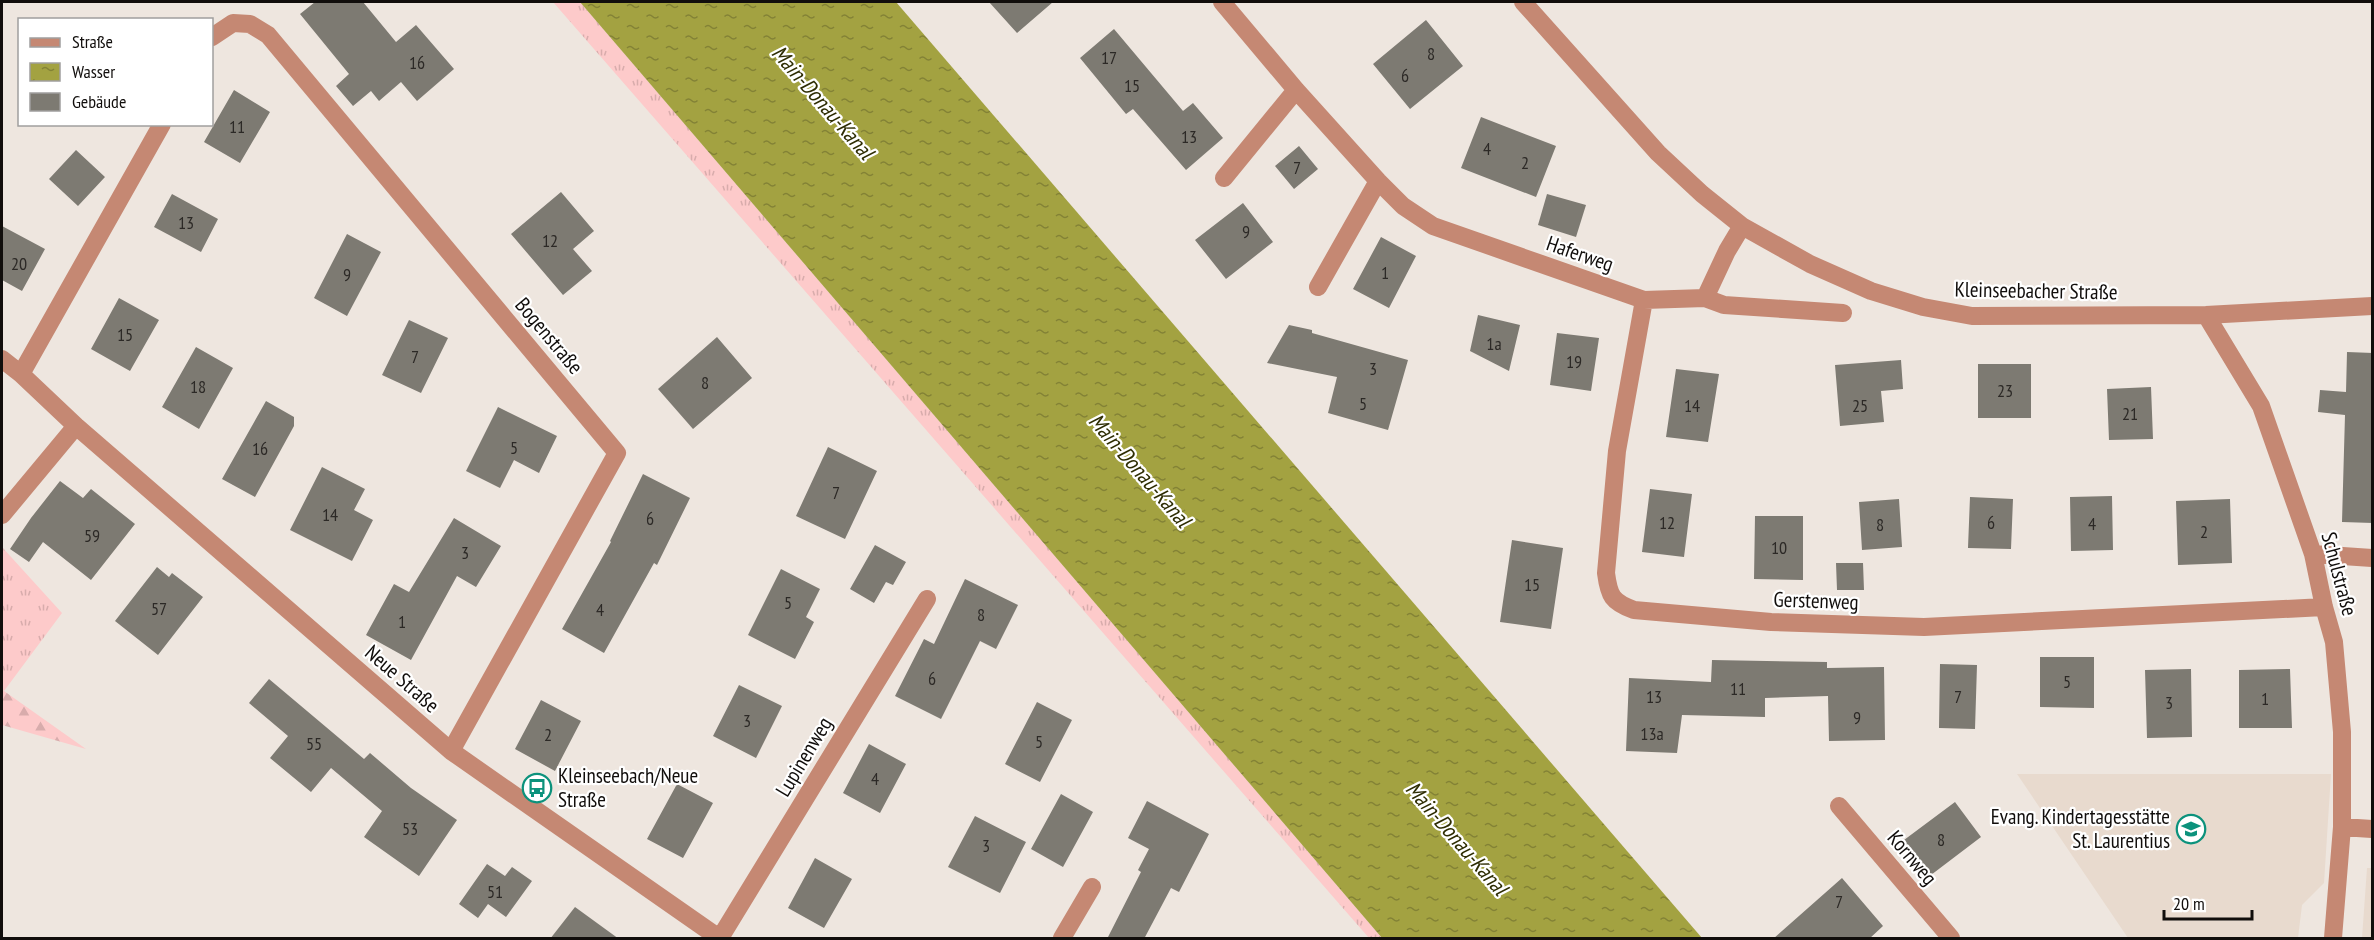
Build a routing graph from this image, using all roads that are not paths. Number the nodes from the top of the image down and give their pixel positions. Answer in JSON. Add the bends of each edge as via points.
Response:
{"nodes":[{"id":1,"x":1222,"y":2,"type":"edge"},
{"id":2,"x":1523,"y":2,"type":"edge"},
{"id":3,"x":213,"y":37,"type":"edge"},
{"id":4,"x":1296,"y":90,"type":"junction"},
{"id":5,"x":161,"y":126,"type":"edge"},
{"id":6,"x":1224,"y":178,"type":"dead end"},
{"id":7,"x":1378,"y":181,"type":"junction"},
{"id":8,"x":1742,"y":226,"type":"junction"},
{"id":9,"x":1318,"y":287,"type":"dead end"},
{"id":10,"x":1705,"y":298,"type":"junction"},
{"id":11,"x":1644,"y":300,"type":"junction"},
{"id":12,"x":2373,"y":306,"type":"edge"},
{"id":13,"x":1843,"y":313,"type":"dead end"},
{"id":14,"x":2206,"y":315,"type":"junction"},
{"id":15,"x":2,"y":359,"type":"edge"},
{"id":16,"x":21,"y":374,"type":"junction"},
{"id":17,"x":75,"y":426,"type":"junction"},
{"id":18,"x":2,"y":515,"type":"edge"},
{"id":19,"x":2313,"y":554,"type":"junction"},
{"id":20,"x":2373,"y":558,"type":"edge"},
{"id":21,"x":927,"y":599,"type":"dead end"},
{"id":22,"x":2324,"y":607,"type":"junction"},
{"id":23,"x":451,"y":751,"type":"junction"},
{"id":24,"x":1839,"y":806,"type":"dead end"},
{"id":25,"x":2342,"y":827,"type":"junction"},
{"id":26,"x":2373,"y":829,"type":"edge"},
{"id":27,"x":1092,"y":887,"type":"dead end"},
{"id":28,"x":719,"y":939,"type":"edge"},
{"id":29,"x":1062,"y":939,"type":"edge"},
{"id":30,"x":1951,"y":939,"type":"edge"},
{"id":31,"x":2333,"y":939,"type":"edge"}],
"edges":[{"from":1,"to":4,"type":"street","name":"Haferweg"},
{"from":2,"to":8,"type":"street","name":"Kleinseebacher Straße","via":[[1658,153]]},
{"from":3,"to":23,"type":"street","name":"Bogenstraße","via":[[233,22],[250,24],[268,35],[618,453]]},
{"from":4,"to":6,"type":"street"},
{"from":4,"to":7,"type":"street","name":"Haferweg"},
{"from":5,"to":16,"type":"street"},
{"from":7,"to":9,"type":"street"},
{"from":7,"to":11,"type":"street","name":"Haferweg","via":[[1403,206],[1433,226]]},
{"from":8,"to":10,"type":"street"},
{"from":8,"to":14,"type":"street","name":"Kleinseebacher Straße","via":[[1810,264],[1871,291],[1923,307],[1972,316]]},
{"from":10,"to":11,"type":"street","name":"Haferweg"},
{"from":10,"to":13,"type":"street","name":"Haferweg","via":[[1724,305]]},
{"from":11,"to":22,"type":"street","name":"Gerstenweg","via":[[1617,451],[1606,573],[1609,592],[1619,605],[1634,610],[1771,622],[1924,627]]},
{"from":12,"to":14,"type":"street","name":"Kleinseebacher Straße"},
{"from":14,"to":19,"type":"street","name":"Schulstraße","via":[[2260,406]]},
{"from":15,"to":16,"type":"street","name":"Neue Straße"},
{"from":16,"to":17,"type":"street","name":"Neue Straße"},
{"from":17,"to":18,"type":"street"},
{"from":17,"to":23,"type":"street","name":"Neue Straße"},
{"from":19,"to":20,"type":"street"},
{"from":19,"to":22,"type":"street","name":"Schulstraße"},
{"from":21,"to":28,"type":"street","name":"Lupinenweg"},
{"from":22,"to":25,"type":"street","name":"Schulstraße","via":[[2334,642],[2342,732]]},
{"from":23,"to":28,"type":"street","name":"Neue Straße"},
{"from":24,"to":30,"type":"street","name":"Kornweg"},
{"from":25,"to":26,"type":"street"},
{"from":25,"to":31,"type":"street","name":"Schulstraße"},
{"from":27,"to":29,"type":"street"}]}
